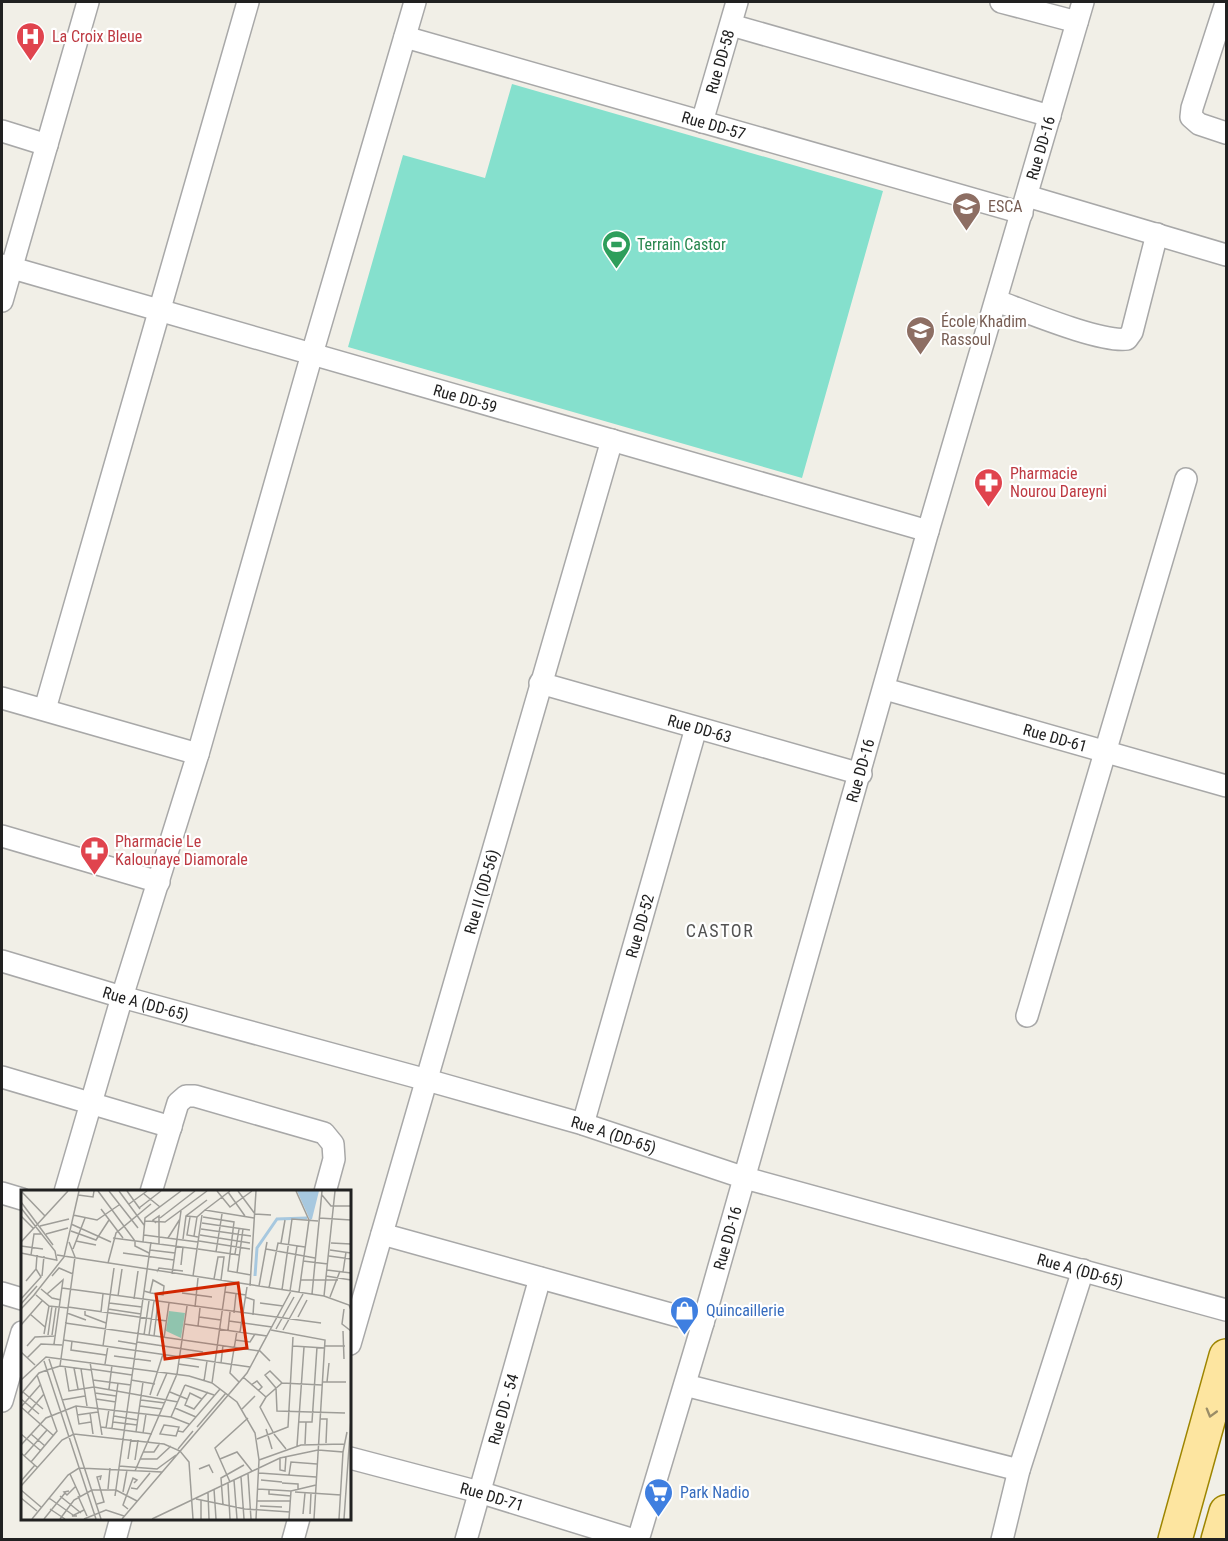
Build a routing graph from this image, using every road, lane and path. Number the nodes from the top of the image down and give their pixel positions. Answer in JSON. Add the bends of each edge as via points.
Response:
{"nodes":[{"id":1,"x":88,"y":2,"type":"edge"},
{"id":2,"x":248,"y":2,"type":"edge"},
{"id":3,"x":415,"y":2,"type":"edge"},
{"id":4,"x":737,"y":2,"type":"edge"},
{"id":5,"x":1001,"y":2,"type":"edge"},
{"id":6,"x":1083,"y":2,"type":"edge"},
{"id":7,"x":1226,"y":8,"type":"edge"},
{"id":8,"x":1077,"y":22,"type":"junction"},
{"id":9,"x":731,"y":25,"type":"junction"},
{"id":10,"x":405,"y":37,"type":"junction"},
{"id":11,"x":1050,"y":116,"type":"junction"},
{"id":12,"x":702,"y":122,"type":"junction"},
{"id":13,"x":2,"y":131,"type":"edge"},
{"id":14,"x":1227,"y":132,"type":"edge"},
{"id":15,"x":47,"y":145,"type":"junction"},
{"id":16,"x":1025,"y":204,"type":"junction"},
{"id":17,"x":1157,"y":234,"type":"junction"},
{"id":18,"x":1227,"y":255,"type":"edge"},
{"id":19,"x":6,"y":266,"type":"edge"},
{"id":20,"x":2,"y":301,"type":"edge"},
{"id":21,"x":997,"y":301,"type":"junction"},
{"id":22,"x":159,"y":310,"type":"junction"},
{"id":23,"x":312,"y":354,"type":"junction"},
{"id":24,"x":612,"y":440,"type":"junction"},
{"id":25,"x":1186,"y":479,"type":"dead end"},
{"id":26,"x":928,"y":531,"type":"junction"},
{"id":27,"x":540,"y":683,"type":"junction"},
{"id":28,"x":885,"y":689,"type":"junction"},
{"id":29,"x":2,"y":698,"type":"edge"},
{"id":30,"x":45,"y":710,"type":"junction"},
{"id":31,"x":696,"y":728,"type":"junction"},
{"id":32,"x":1106,"y":752,"type":"junction"},
{"id":33,"x":198,"y":754,"type":"junction"},
{"id":34,"x":861,"y":774,"type":"junction"},
{"id":35,"x":1227,"y":786,"type":"edge"},
{"id":36,"x":2,"y":836,"type":"edge"},
{"id":37,"x":159,"y":882,"type":"junction"},
{"id":38,"x":2,"y":961,"type":"edge"},
{"id":39,"x":122,"y":997,"type":"junction"},
{"id":40,"x":1028,"y":1016,"type":"dead end"},
{"id":41,"x":2,"y":1077,"type":"edge"},
{"id":42,"x":428,"y":1080,"type":"junction"},
{"id":43,"x":91,"y":1103,"type":"junction"},
{"id":44,"x":583,"y":1124,"type":"junction"},
{"id":45,"x":171,"y":1127,"type":"junction"},
{"id":46,"x":744,"y":1178,"type":"junction"},
{"id":47,"x":65,"y":1190,"type":"edge"},
{"id":48,"x":151,"y":1190,"type":"edge"},
{"id":49,"x":325,"y":1190,"type":"edge"},
{"id":50,"x":2,"y":1193,"type":"edge"},
{"id":51,"x":21,"y":1199,"type":"edge"},
{"id":52,"x":382,"y":1234,"type":"junction"},
{"id":53,"x":1083,"y":1270,"type":"junction"},
{"id":54,"x":540,"y":1278,"type":"junction"},
{"id":55,"x":2,"y":1293,"type":"edge"},
{"id":56,"x":21,"y":1299,"type":"edge"},
{"id":57,"x":1227,"y":1310,"type":"edge"},
{"id":58,"x":703,"y":1323,"type":"junction"},
{"id":59,"x":21,"y":1335,"type":"edge"},
{"id":60,"x":351,"y":1341,"type":"edge"},
{"id":61,"x":1227,"y":1356,"type":"edge"},
{"id":62,"x":685,"y":1385,"type":"junction"},
{"id":63,"x":2,"y":1401,"type":"edge"},
{"id":64,"x":351,"y":1458,"type":"edge"},
{"id":65,"x":1019,"y":1470,"type":"junction"},
{"id":66,"x":479,"y":1492,"type":"junction"},
{"id":67,"x":1227,"y":1512,"type":"edge"},
{"id":68,"x":120,"y":1520,"type":"edge"},
{"id":69,"x":298,"y":1520,"type":"edge"},
{"id":70,"x":115,"y":1539,"type":"edge"},
{"id":71,"x":293,"y":1539,"type":"edge"},
{"id":72,"x":466,"y":1539,"type":"edge"},
{"id":73,"x":636,"y":1539,"type":"edge"},
{"id":74,"x":1002,"y":1539,"type":"edge"},
{"id":75,"x":1175,"y":1539,"type":"edge"},
{"id":76,"x":1218,"y":1539,"type":"edge"}],
"edges":[{"from":1,"to":15,"type":"street"},
{"from":2,"to":22,"type":"street"},
{"from":3,"to":10,"type":"street"},
{"from":4,"to":9,"type":"street","name":"Rue DD-58"},
{"from":5,"to":8,"type":"street"},
{"from":6,"to":8,"type":"street","name":"Rue DD-16"},
{"from":7,"to":14,"type":"street","via":[[1191,117],[1199,124]]},
{"from":8,"to":11,"type":"street","name":"Rue DD-16"},
{"from":9,"to":11,"type":"street"},
{"from":9,"to":12,"type":"street","name":"Rue DD-58"},
{"from":10,"to":12,"type":"street","name":"Rue DD-57"},
{"from":10,"to":23,"type":"street"},
{"from":11,"to":16,"type":"street","name":"Rue DD-16"},
{"from":12,"to":16,"type":"street","name":"Rue DD-57"},
{"from":13,"to":15,"type":"street"},
{"from":15,"to":19,"type":"street"},
{"from":16,"to":17,"type":"street","name":"Rue DD-57"},
{"from":16,"to":21,"type":"street","name":"Rue DD-16"},
{"from":17,"to":18,"type":"street","name":"Rue DD-57"},
{"from":17,"to":21,"type":"street","via":[[1127,339],[1094,335]]},
{"from":19,"to":20,"type":"street"},
{"from":19,"to":22,"type":"street","name":"Rue DD-59"},
{"from":21,"to":26,"type":"street","name":"Rue DD-16"},
{"from":22,"to":23,"type":"street","name":"Rue DD-59"},
{"from":22,"to":30,"type":"street"},
{"from":23,"to":24,"type":"street","name":"Rue DD-59"},
{"from":23,"to":33,"type":"street"},
{"from":24,"to":26,"type":"street","name":"Rue DD-59"},
{"from":24,"to":27,"type":"street","name":"Rue II (DD-56)"},
{"from":25,"to":32,"type":"street"},
{"from":26,"to":28,"type":"street","name":"Rue DD-16"},
{"from":27,"to":31,"type":"street","name":"Rue DD-63"},
{"from":27,"to":42,"type":"street","name":"Rue II (DD-56)"},
{"from":28,"to":32,"type":"street","name":"Rue DD-61"},
{"from":28,"to":34,"type":"street","name":"Rue DD-16"},
{"from":29,"to":30,"type":"street"},
{"from":30,"to":33,"type":"street"},
{"from":31,"to":34,"type":"street","name":"Rue DD-63"},
{"from":31,"to":44,"type":"street","name":"Rue DD-52"},
{"from":32,"to":35,"type":"street","name":"Rue DD-61"},
{"from":32,"to":40,"type":"street"},
{"from":33,"to":37,"type":"street"},
{"from":34,"to":46,"type":"street","name":"Rue DD-16"},
{"from":36,"to":37,"type":"street"},
{"from":37,"to":39,"type":"street"},
{"from":38,"to":39,"type":"street","name":"Rue A (DD-65)"},
{"from":39,"to":42,"type":"street","name":"Rue A (DD-65)"},
{"from":39,"to":43,"type":"street"},
{"from":41,"to":43,"type":"street"},
{"from":42,"to":44,"type":"street","name":"Rue A (DD-65)"},
{"from":42,"to":52,"type":"street","name":"Rue II (DD-56)"},
{"from":43,"to":45,"type":"street"},
{"from":43,"to":47,"type":"street"},
{"from":44,"to":46,"type":"street","name":"Rue A (DD-65)"},
{"from":45,"to":48,"type":"street"},
{"from":45,"to":49,"type":"street","via":[[178,1103],[186,1096],[195,1096],[324,1133],[333,1144],[334,1159]]},
{"from":46,"to":53,"type":"street","name":"Rue A (DD-65)"},
{"from":46,"to":58,"type":"street","name":"Rue DD-16"},
{"from":50,"to":51,"type":"street"},
{"from":52,"to":54,"type":"street"},
{"from":52,"to":60,"type":"street","name":"Rue II (DD-56)"},
{"from":53,"to":57,"type":"street","name":"Rue A (DD-65)"},
{"from":53,"to":65,"type":"street"},
{"from":54,"to":58,"type":"street"},
{"from":54,"to":66,"type":"street","name":"Rue DD - 54"},
{"from":55,"to":56,"type":"street"},
{"from":58,"to":62,"type":"street","name":"Rue DD-16"},
{"from":59,"to":63,"type":"street"},
{"from":61,"to":75,"type":"main road","one_way":true},
{"from":62,"to":65,"type":"street"},
{"from":62,"to":73,"type":"street","name":"Rue DD-16"},
{"from":64,"to":66,"type":"street","name":"Rue DD-71"},
{"from":65,"to":74,"type":"street"},
{"from":66,"to":72,"type":"street","name":"Rue DD - 54"},
{"from":66,"to":73,"type":"street","name":"Rue DD-71"},
{"from":67,"to":76,"type":"main road"},
{"from":68,"to":70,"type":"street"},
{"from":69,"to":71,"type":"street"}]}
